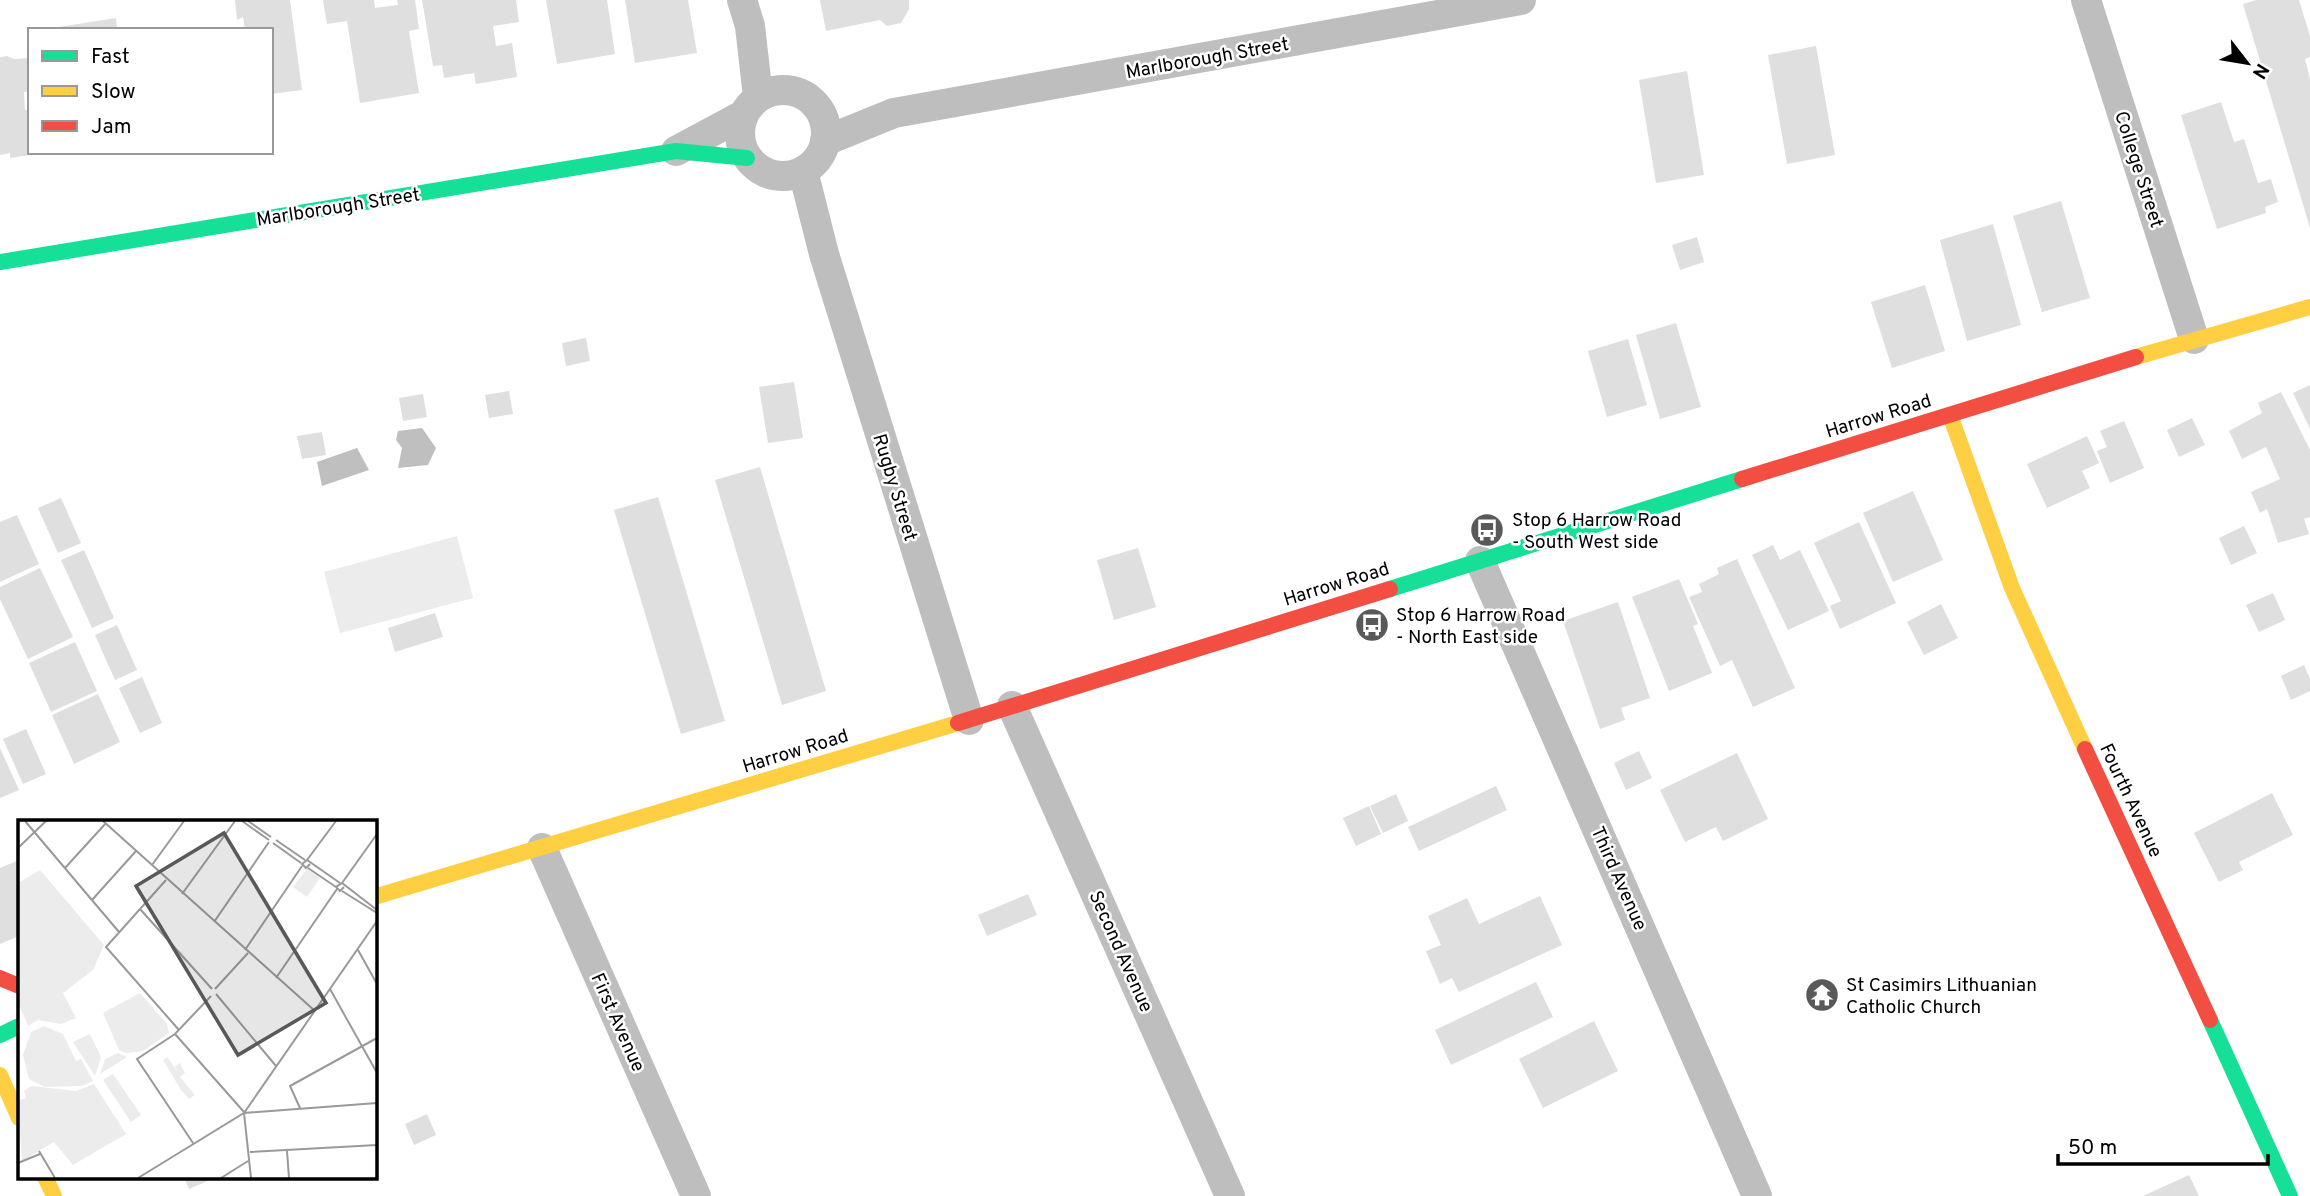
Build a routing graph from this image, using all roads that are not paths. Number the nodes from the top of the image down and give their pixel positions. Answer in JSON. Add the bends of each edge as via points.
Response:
{"nodes":[{"id":1,"x":1521,"y":0,"type":"edge"},
{"id":2,"x":2086,"y":0,"type":"edge"},
{"id":3,"x":746,"y":13,"type":"edge"},
{"id":4,"x":762,"y":101,"type":"junction"},
{"id":5,"x":820,"y":111,"type":"junction"},
{"id":6,"x":894,"y":113,"type":"junction"},
{"id":7,"x":825,"y":141,"type":"junction"},
{"id":8,"x":676,"y":151,"type":"junction"},
{"id":9,"x":747,"y":158,"type":"junction"},
{"id":10,"x":792,"y":174,"type":"junction"},
{"id":11,"x":0,"y":262,"type":"edge"},
{"id":12,"x":2310,"y":307,"type":"edge"},
{"id":13,"x":2194,"y":339,"type":"junction"},
{"id":14,"x":1950,"y":415,"type":"junction"},
{"id":15,"x":1480,"y":561,"type":"junction"},
{"id":16,"x":1012,"y":706,"type":"junction"},
{"id":17,"x":969,"y":720,"type":"junction"},
{"id":18,"x":542,"y":848,"type":"junction"},
{"id":19,"x":376,"y":896,"type":"edge"},
{"id":20,"x":0,"y":978,"type":"edge"},
{"id":21,"x":18,"y":986,"type":"edge"},
{"id":22,"x":18,"y":1026,"type":"edge"},
{"id":23,"x":0,"y":1035,"type":"edge"},
{"id":24,"x":0,"y":1075,"type":"edge"},
{"id":25,"x":18,"y":1116,"type":"edge"},
{"id":26,"x":46,"y":1178,"type":"edge"},
{"id":27,"x":54,"y":1196,"type":"edge"},
{"id":28,"x":696,"y":1196,"type":"edge"},
{"id":29,"x":1230,"y":1196,"type":"edge"},
{"id":30,"x":1757,"y":1196,"type":"edge"},
{"id":31,"x":2290,"y":1196,"type":"edge"}],
"edges":[{"from":1,"to":6,"type":"street","name":"Marlborough Street"},
{"from":2,"to":13,"type":"street","name":"College Street"},
{"from":3,"to":4,"type":"street"},
{"from":4,"to":5,"type":"street","via":[[798,92]]},
{"from":4,"to":8,"type":"street","name":"Marlborough Street"},
{"from":4,"to":9,"type":"street","via":[[739,131]]},
{"from":5,"to":6,"type":"street","name":"Marlborough Street"},
{"from":5,"to":7,"type":"street"},
{"from":6,"to":7,"type":"street","name":"Marlborough Street"},
{"from":7,"to":10,"type":"street","via":[[815,162]]},
{"from":8,"to":9,"type":"street","name":"Marlborough Street"},
{"from":8,"to":11,"type":"street","name":"Marlborough Street"},
{"from":9,"to":10,"type":"street","via":[[759,170]]},
{"from":10,"to":17,"type":"street","name":"Rugby Street","via":[[824,254]]},
{"from":12,"to":13,"type":"street","name":"Harrow Road"},
{"from":13,"to":14,"type":"street","name":"Harrow Road"},
{"from":14,"to":15,"type":"street","name":"Harrow Road"},
{"from":14,"to":31,"type":"street","name":"Fourth Avenue","via":[[2012,588]]},
{"from":15,"to":16,"type":"street","name":"Harrow Road"},
{"from":15,"to":30,"type":"street","name":"Third Avenue"},
{"from":16,"to":17,"type":"street","name":"Harrow Road"},
{"from":16,"to":29,"type":"street","name":"Second Avenue"},
{"from":17,"to":18,"type":"street","name":"Harrow Road"},
{"from":18,"to":19,"type":"street","name":"Harrow Road"},
{"from":18,"to":28,"type":"street","name":"First Avenue"},
{"from":20,"to":21,"type":"street"},
{"from":22,"to":23,"type":"street"},
{"from":24,"to":25,"type":"street"},
{"from":26,"to":27,"type":"street"}]}
